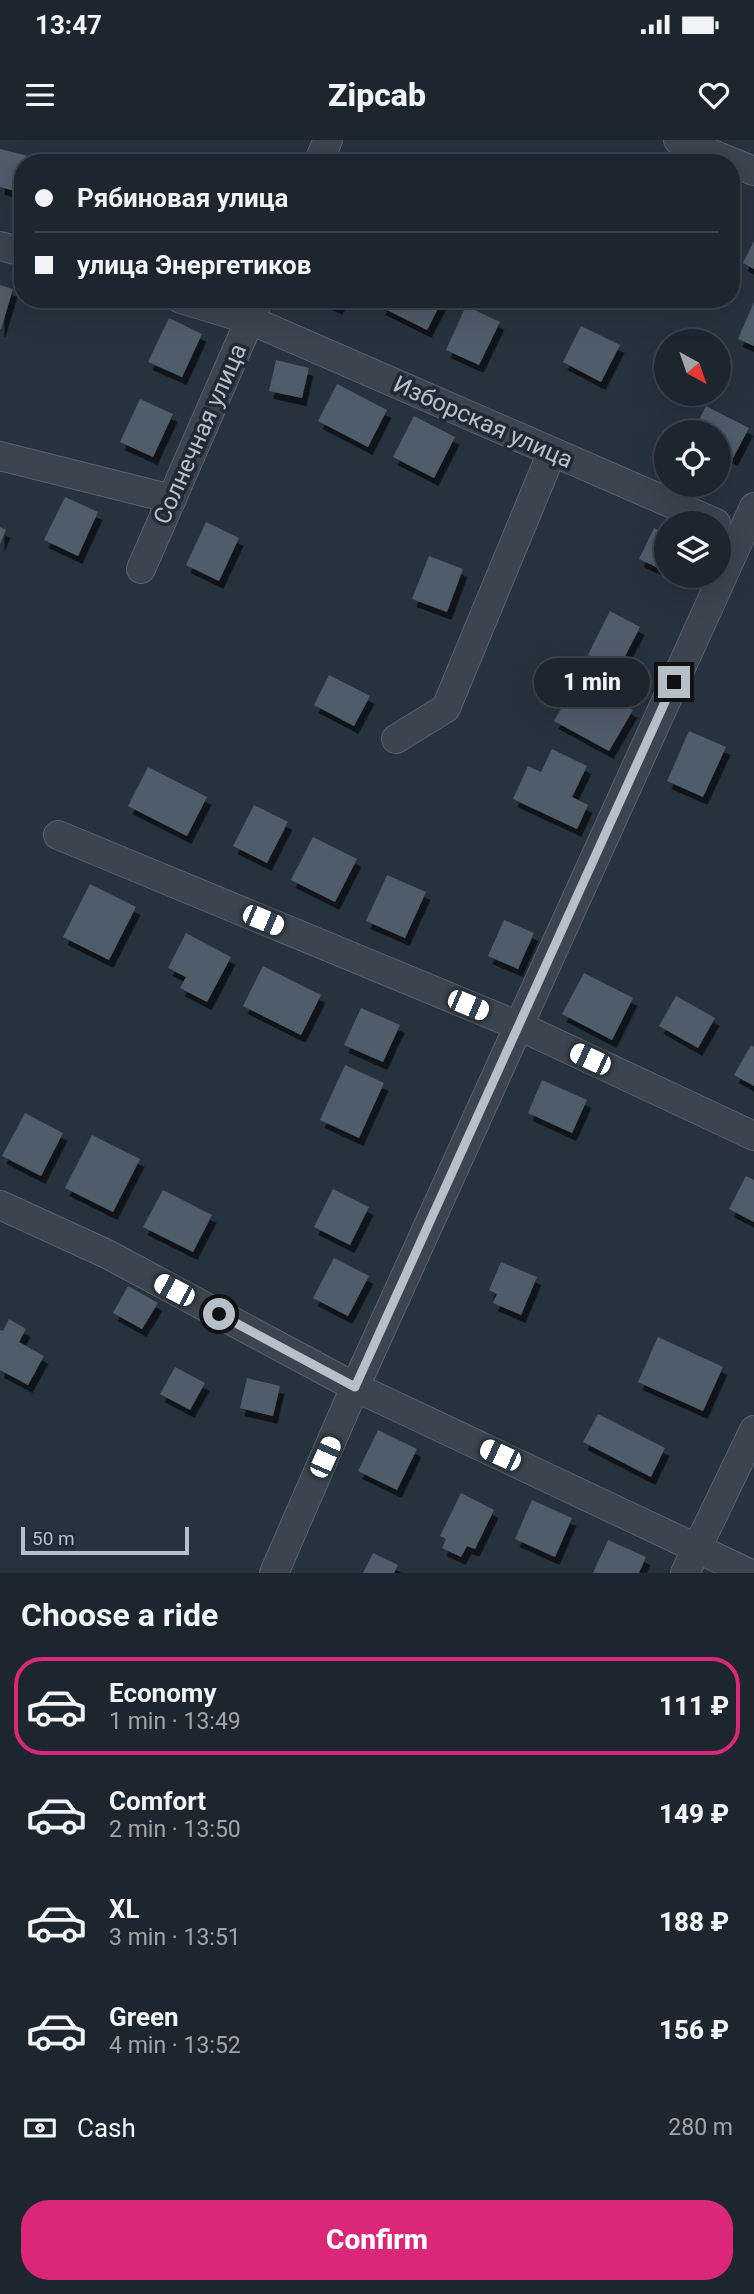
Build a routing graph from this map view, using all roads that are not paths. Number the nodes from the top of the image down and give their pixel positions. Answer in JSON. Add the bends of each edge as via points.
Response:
{"nodes":[{"id":1,"x":678,"y":140,"type":"edge"},
{"id":2,"x":711,"y":154,"type":"edge"},
{"id":3,"x":255,"y":309,"type":"edge"},
{"id":4,"x":552,"y":452,"type":"junction"},
{"id":5,"x":0,"y":456,"type":"edge"},
{"id":6,"x":172,"y":499,"type":"junction"},
{"id":7,"x":754,"y":507,"type":"edge"},
{"id":8,"x":732,"y":531,"type":"edge"},
{"id":9,"x":141,"y":569,"type":"dead end"},
{"id":10,"x":396,"y":739,"type":"dead end"},
{"id":11,"x":58,"y":835,"type":"dead end"},
{"id":12,"x":519,"y":1026,"type":"junction"},
{"id":13,"x":754,"y":1136,"type":"edge"},
{"id":14,"x":0,"y":1205,"type":"edge"},
{"id":15,"x":355,"y":1387,"type":"junction"},
{"id":16,"x":754,"y":1430,"type":"edge"},
{"id":17,"x":691,"y":1561,"type":"edge"},
{"id":18,"x":274,"y":1573,"type":"edge"},
{"id":19,"x":749,"y":1573,"type":"edge"}],
"edges":[{"from":1,"to":2,"type":"street"},
{"from":3,"to":4,"type":"street","name":"Изборская улица"},
{"from":3,"to":6,"type":"street","name":"Солнечная улица"},
{"from":4,"to":8,"type":"street","name":"Изборская улица"},
{"from":4,"to":10,"type":"street","via":[[446,708]]},
{"from":5,"to":6,"type":"street"},
{"from":6,"to":9,"type":"street","name":"Солнечная улица"},
{"from":7,"to":8,"type":"street"},
{"from":8,"to":12,"type":"street"},
{"from":11,"to":12,"type":"street"},
{"from":12,"to":13,"type":"street"},
{"from":12,"to":15,"type":"street"},
{"from":14,"to":15,"type":"street","via":[[107,1254]]},
{"from":15,"to":17,"type":"street"},
{"from":15,"to":18,"type":"street"},
{"from":16,"to":17,"type":"street"},
{"from":17,"to":19,"type":"street"}]}
